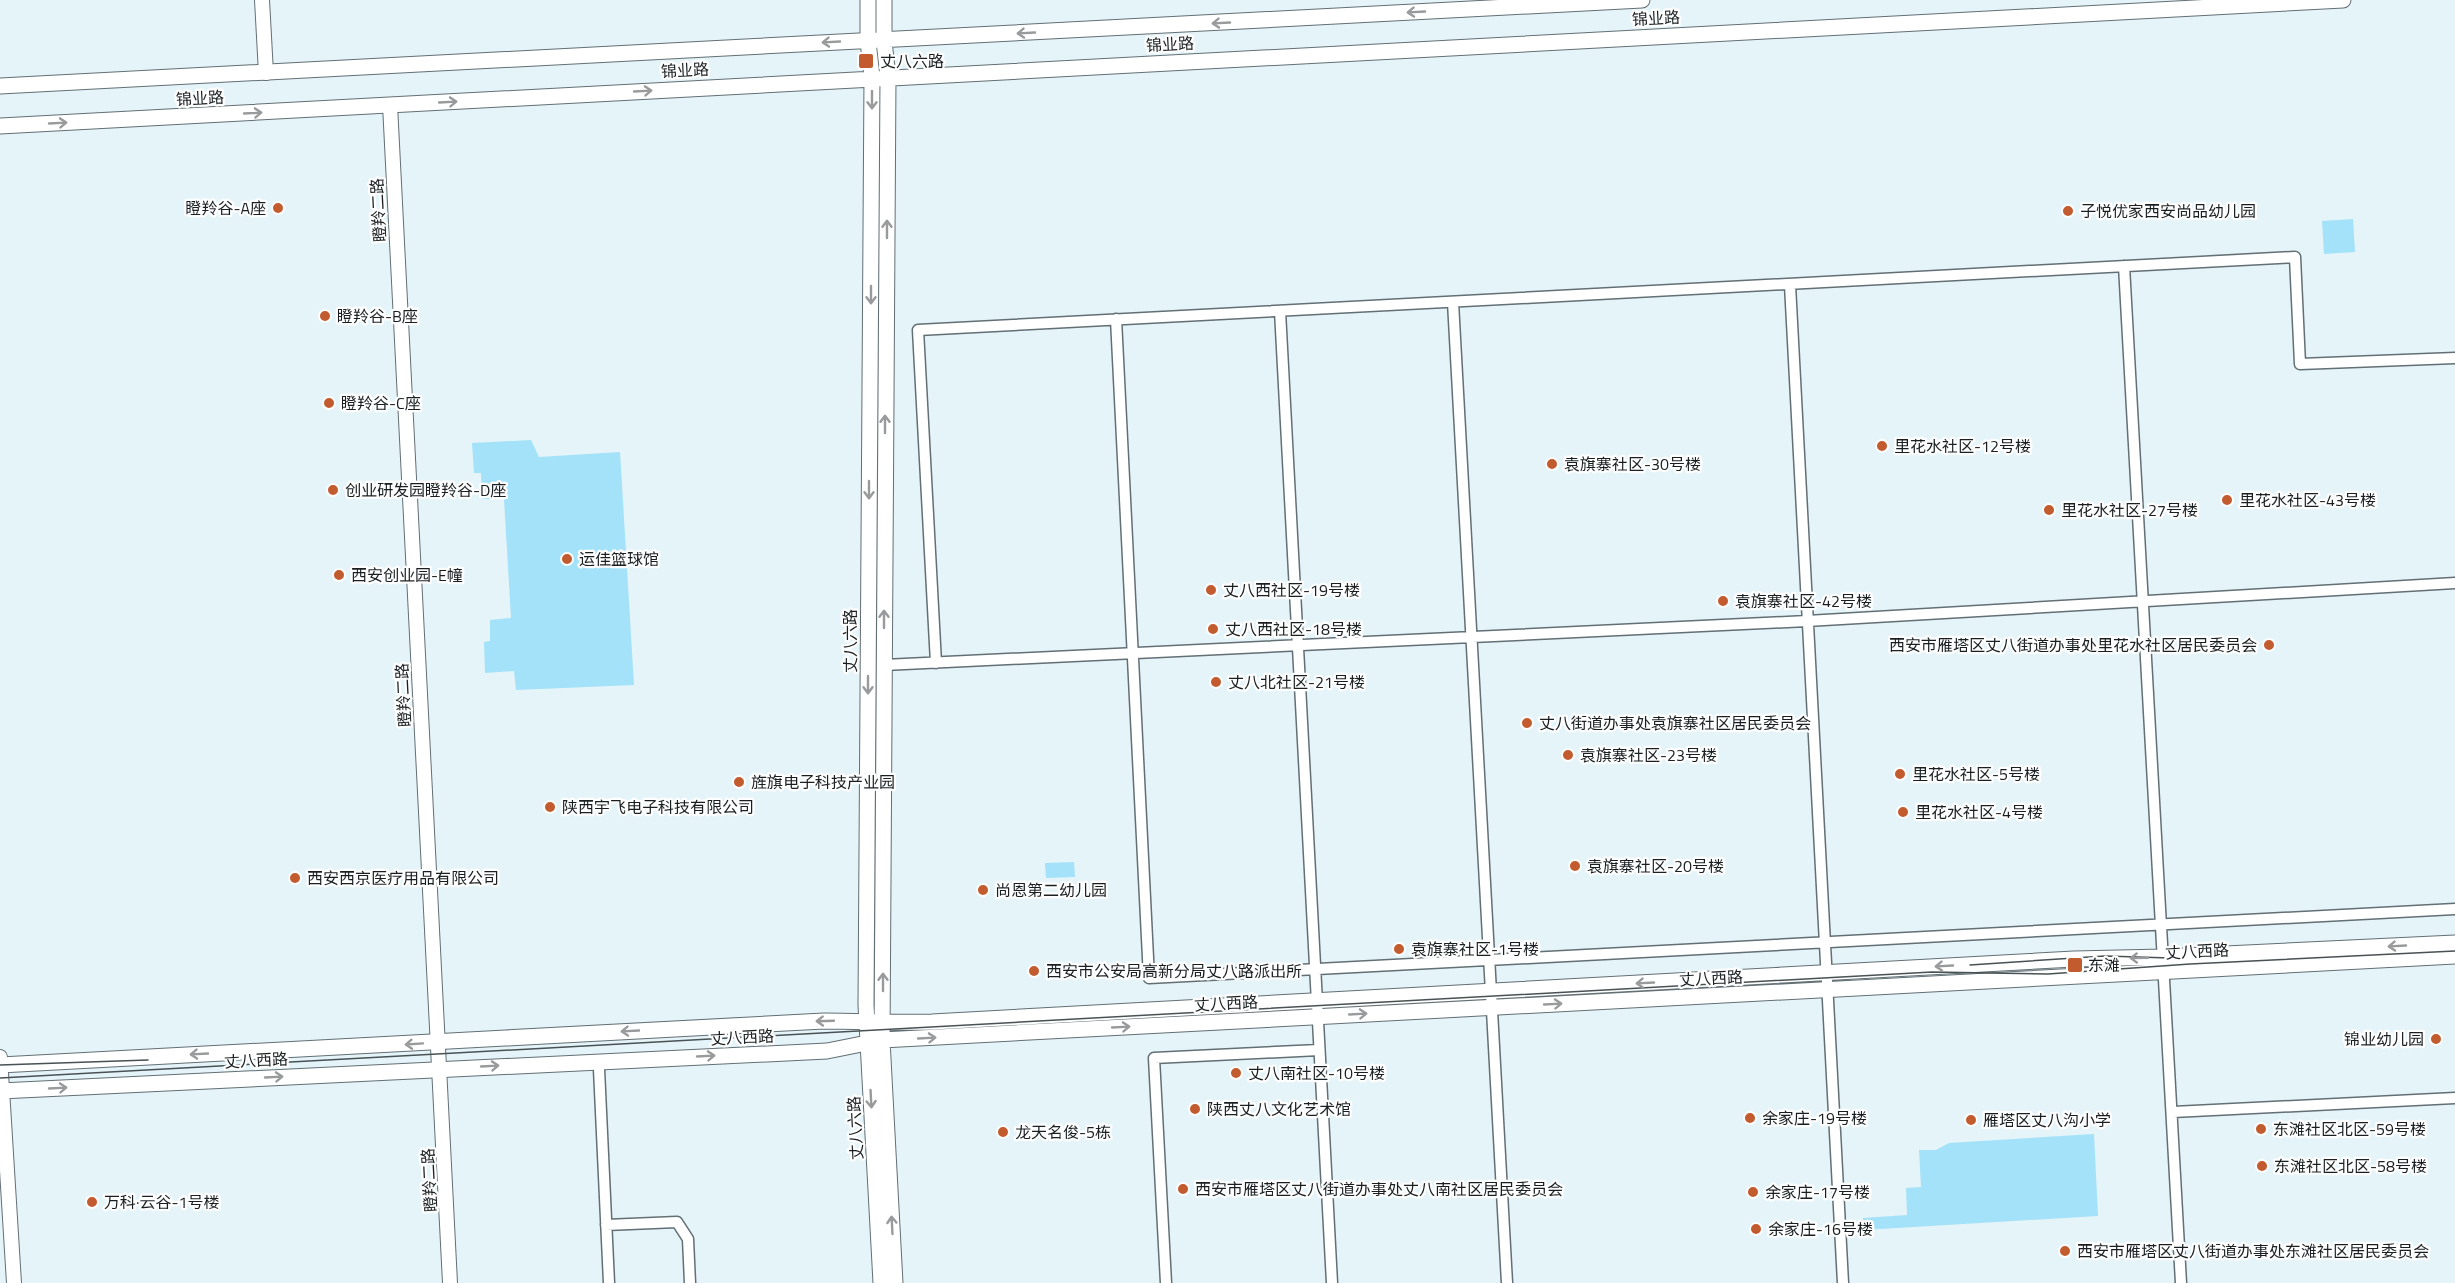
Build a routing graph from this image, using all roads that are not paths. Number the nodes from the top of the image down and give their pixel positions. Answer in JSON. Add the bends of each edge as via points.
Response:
{"nodes":[{"id":1,"x":262,"y":0,"type":"edge"},
{"id":2,"x":868,"y":0,"type":"edge"},
{"id":3,"x":884,"y":0,"type":"edge"},
{"id":4,"x":1642,"y":0,"type":"edge"},
{"id":5,"x":2343,"y":0,"type":"edge"},
{"id":6,"x":868,"y":40,"type":"junction"},
{"id":7,"x":884,"y":41,"type":"junction"},
{"id":8,"x":266,"y":73,"type":"junction"},
{"id":9,"x":880,"y":77,"type":"junction"},
{"id":10,"x":0,"y":86,"type":"edge"},
{"id":11,"x":390,"y":105,"type":"junction"},
{"id":12,"x":0,"y":126,"type":"edge"},
{"id":13,"x":2124,"y":266,"type":"junction"},
{"id":14,"x":1790,"y":285,"type":"junction"},
{"id":15,"x":1453,"y":302,"type":"junction"},
{"id":16,"x":1280,"y":311,"type":"junction"},
{"id":17,"x":1116,"y":319,"type":"junction"},
{"id":18,"x":2455,"y":358,"type":"edge"},
{"id":19,"x":2455,"y":583,"type":"edge"},
{"id":20,"x":2141,"y":602,"type":"junction"},
{"id":21,"x":1807,"y":621,"type":"junction"},
{"id":22,"x":1472,"y":637,"type":"junction"},
{"id":23,"x":1298,"y":647,"type":"junction"},
{"id":24,"x":1134,"y":655,"type":"junction"},
{"id":25,"x":936,"y":663,"type":"junction"},
{"id":26,"x":884,"y":665,"type":"junction"},
{"id":27,"x":2455,"y":909,"type":"edge"},
{"id":28,"x":2161,"y":925,"type":"junction"},
{"id":29,"x":1824,"y":942,"type":"junction"},
{"id":30,"x":2455,"y":943,"type":"edge"},
{"id":31,"x":2455,"y":956,"type":"edge"},
{"id":32,"x":1489,"y":960,"type":"junction"},
{"id":33,"x":2163,"y":964,"type":"junction"},
{"id":34,"x":1315,"y":969,"type":"junction"},
{"id":35,"x":1825,"y":974,"type":"junction"},
{"id":36,"x":1825,"y":990,"type":"junction"},
{"id":37,"x":1491,"y":991,"type":"junction"},
{"id":38,"x":1316,"y":1000,"type":"junction"},
{"id":39,"x":1492,"y":1008,"type":"junction"},
{"id":40,"x":1317,"y":1016,"type":"junction"},
{"id":41,"x":875,"y":1022,"type":"junction"},
{"id":42,"x":875,"y":1041,"type":"junction"},
{"id":43,"x":438,"y":1042,"type":"junction"},
{"id":44,"x":1319,"y":1050,"type":"junction"},
{"id":45,"x":0,"y":1062,"type":"edge"},
{"id":46,"x":440,"y":1069,"type":"junction"},
{"id":47,"x":599,"y":1069,"type":"dead end"},
{"id":48,"x":2,"y":1091,"type":"edge"},
{"id":49,"x":2455,"y":1098,"type":"edge"},
{"id":50,"x":2173,"y":1112,"type":"junction"},
{"id":51,"x":606,"y":1225,"type":"junction"},
{"id":52,"x":14,"y":1283,"type":"edge"},
{"id":53,"x":450,"y":1283,"type":"edge"},
{"id":54,"x":609,"y":1283,"type":"edge"},
{"id":55,"x":690,"y":1283,"type":"edge"},
{"id":56,"x":881,"y":1283,"type":"edge"},
{"id":57,"x":895,"y":1283,"type":"edge"},
{"id":58,"x":1166,"y":1283,"type":"edge"},
{"id":59,"x":1332,"y":1283,"type":"edge"},
{"id":60,"x":1507,"y":1283,"type":"edge"},
{"id":61,"x":1843,"y":1283,"type":"edge"},
{"id":62,"x":2181,"y":1283,"type":"edge"}],
"edges":[{"from":1,"to":8,"type":"street"},
{"from":2,"to":6,"type":"main road","name":"丈八六路"},
{"from":3,"to":7,"type":"main road","name":"丈八六路"},
{"from":4,"to":7,"type":"main road","name":"锦业路","one_way":true},
{"from":5,"to":9,"type":"main road","name":"锦业路"},
{"from":6,"to":7,"type":"main road","name":"锦业路"},
{"from":6,"to":8,"type":"main road","name":"锦业路","one_way":true},
{"from":6,"to":9,"type":"main road","name":"丈八六路"},
{"from":7,"to":9,"type":"main road","name":"丈八六路"},
{"from":8,"to":10,"type":"main road","name":"锦业路"},
{"from":11,"to":9,"type":"main road","name":"锦业路","one_way":true},
{"from":26,"to":9,"type":"main road","name":"丈八六路","one_way":true},
{"from":9,"to":41,"type":"main road","name":"丈八六路","one_way":true},
{"from":12,"to":11,"type":"main road","name":"锦业路","one_way":true},
{"from":11,"to":43,"type":"street","name":"瞪羚二路"},
{"from":13,"to":14,"type":"street"},
{"from":13,"to":18,"type":"street","via":[[2295,257],[2300,364]]},
{"from":13,"to":20,"type":"street"},
{"from":14,"to":15,"type":"street"},
{"from":14,"to":21,"type":"street"},
{"from":15,"to":16,"type":"street"},
{"from":15,"to":22,"type":"street"},
{"from":16,"to":17,"type":"street"},
{"from":16,"to":23,"type":"street"},
{"from":17,"to":24,"type":"street"},
{"from":17,"to":25,"type":"street","via":[[918,330]]},
{"from":19,"to":20,"type":"street"},
{"from":20,"to":21,"type":"street"},
{"from":20,"to":28,"type":"street"},
{"from":21,"to":22,"type":"street"},
{"from":21,"to":29,"type":"street"},
{"from":22,"to":23,"type":"street"},
{"from":22,"to":32,"type":"street"},
{"from":23,"to":24,"type":"street"},
{"from":23,"to":34,"type":"street"},
{"from":24,"to":25,"type":"street"},
{"from":24,"to":34,"type":"street","via":[[1149,978]]},
{"from":25,"to":26,"type":"street"},
{"from":41,"to":26,"type":"main road","name":"丈八六路","one_way":true},
{"from":27,"to":28,"type":"street"},
{"from":28,"to":29,"type":"street"},
{"from":28,"to":33,"type":"street"},
{"from":29,"to":32,"type":"street"},
{"from":29,"to":35,"type":"street"},
{"from":30,"to":33,"type":"main road","name":"丈八西路","one_way":true},
{"from":31,"to":33,"type":"main road","name":"丈八西路"},
{"from":32,"to":34,"type":"street"},
{"from":32,"to":37,"type":"street"},
{"from":33,"to":35,"type":"main road","name":"丈八西路","one_way":true,"via":[[2074,958]]},
{"from":33,"to":36,"type":"main road","name":"丈八西路"},
{"from":33,"to":50,"type":"street"},
{"from":34,"to":38,"type":"street"},
{"from":35,"to":36,"type":"street"},
{"from":35,"to":37,"type":"main road","name":"丈八西路","one_way":true},
{"from":39,"to":36,"type":"main road","name":"丈八西路","one_way":true},
{"from":36,"to":61,"type":"street"},
{"from":37,"to":38,"type":"main road","name":"丈八西路"},
{"from":37,"to":39,"type":"street"},
{"from":38,"to":40,"type":"street"},
{"from":38,"to":41,"type":"main road","name":"丈八西路"},
{"from":40,"to":39,"type":"main road","name":"丈八西路","one_way":true},
{"from":39,"to":60,"type":"street"},
{"from":42,"to":40,"type":"main road","name":"丈八西路","one_way":true},
{"from":40,"to":44,"type":"street"},
{"from":41,"to":42,"type":"main road","name":"丈八六路"},
{"from":41,"to":43,"type":"main road","name":"丈八西路","one_way":true},
{"from":46,"to":42,"type":"main road","name":"丈八西路","one_way":true,"via":[[827,1051]]},
{"from":42,"to":56,"type":"main road","name":"丈八六路","one_way":true},
{"from":57,"to":42,"type":"main road","name":"丈八六路","one_way":true},
{"from":43,"to":45,"type":"main road","name":"丈八西路","one_way":true},
{"from":43,"to":46,"type":"street","name":"瞪羚二路"},
{"from":44,"to":58,"type":"street","via":[[1154,1058]]},
{"from":44,"to":59,"type":"street"},
{"from":45,"to":48,"type":"street"},
{"from":48,"to":46,"type":"main road","name":"丈八西路","one_way":true},
{"from":46,"to":53,"type":"street","name":"瞪羚二路"},
{"from":47,"to":51,"type":"street"},
{"from":48,"to":52,"type":"street"},
{"from":49,"to":50,"type":"street"},
{"from":50,"to":62,"type":"street"},
{"from":51,"to":54,"type":"street"},
{"from":51,"to":55,"type":"street","via":[[677,1222],[688,1239]]}]}
